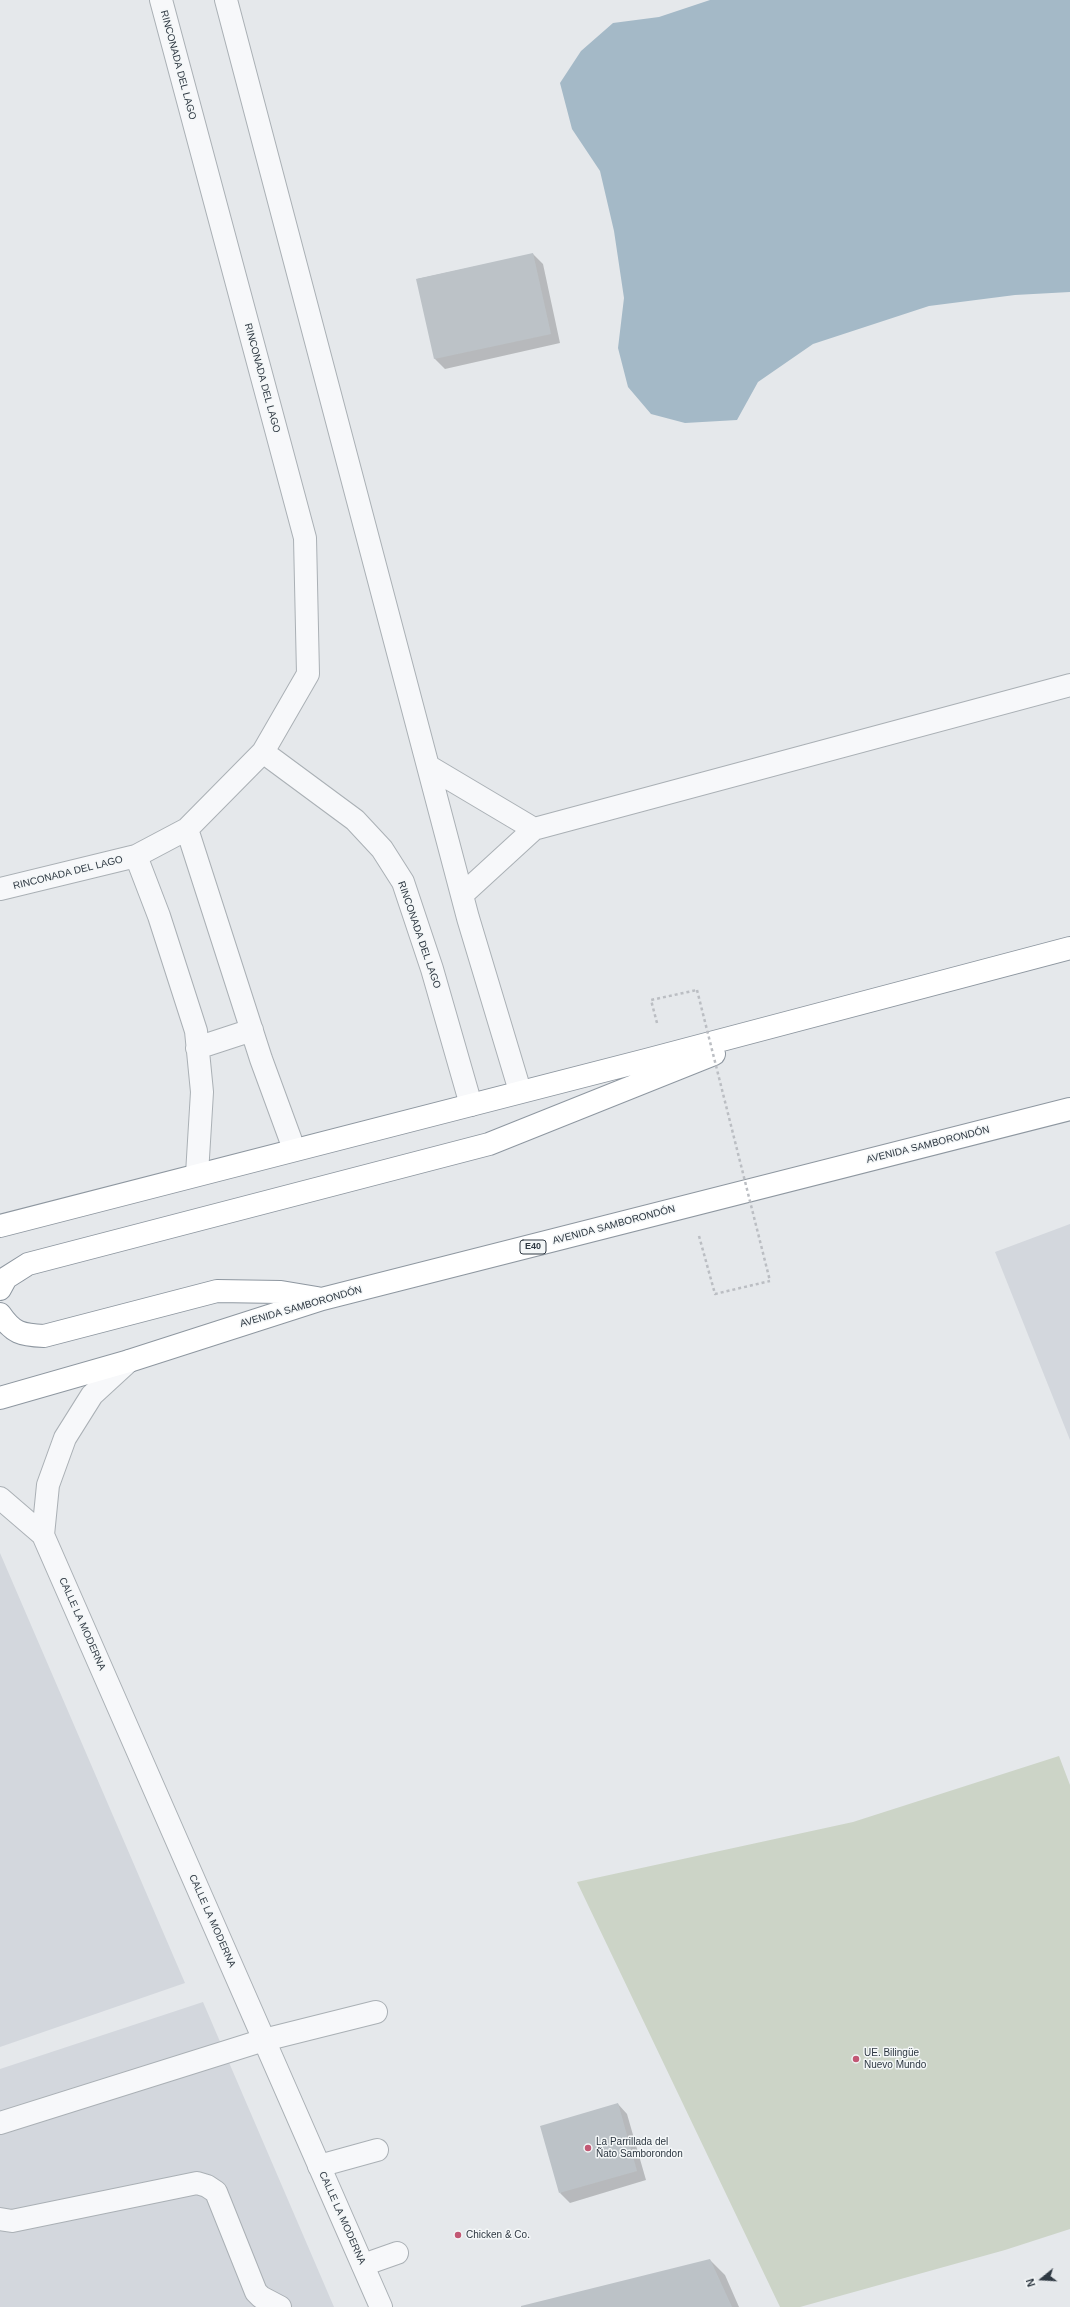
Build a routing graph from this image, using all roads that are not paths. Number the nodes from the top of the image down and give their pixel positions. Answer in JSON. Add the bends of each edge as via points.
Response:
{"nodes":[{"id":1,"x":161,"y":0,"type":"edge"},
{"id":2,"x":226,"y":0,"type":"edge"},
{"id":3,"x":1070,"y":685,"type":"edge"},
{"id":4,"x":263,"y":752,"type":"junction"},
{"id":5,"x":428,"y":766,"type":"junction"},
{"id":6,"x":187,"y":829,"type":"junction"},
{"id":7,"x":534,"y":829,"type":"junction"},
{"id":8,"x":136,"y":856,"type":"junction"},
{"id":9,"x":0,"y":889,"type":"edge"},
{"id":10,"x":462,"y":895,"type":"junction"},
{"id":11,"x":1070,"y":948,"type":"edge"},
{"id":12,"x":808,"y":1017,"type":"junction"},
{"id":13,"x":252,"y":1030,"type":"junction"},
{"id":14,"x":197,"y":1048,"type":"junction"},
{"id":15,"x":520,"y":1091,"type":"junction"},
{"id":16,"x":471,"y":1105,"type":"junction"},
{"id":17,"x":1070,"y":1109,"type":"edge"},
{"id":18,"x":294,"y":1149,"type":"junction"},
{"id":19,"x":197,"y":1174,"type":"junction"},
{"id":20,"x":0,"y":1226,"type":"edge"},
{"id":21,"x":0,"y":1289,"type":"edge"},
{"id":22,"x":322,"y":1299,"type":"junction"},
{"id":23,"x":0,"y":1314,"type":"edge"},
{"id":24,"x":129,"y":1361,"type":"junction"},
{"id":25,"x":0,"y":1398,"type":"edge"},
{"id":26,"x":0,"y":1498,"type":"edge"},
{"id":27,"x":43,"y":1535,"type":"junction"},
{"id":28,"x":376,"y":2012,"type":"dead end"},
{"id":29,"x":264,"y":2040,"type":"junction"},
{"id":30,"x":0,"y":2123,"type":"edge"},
{"id":31,"x":377,"y":2150,"type":"dead end"},
{"id":32,"x":319,"y":2166,"type":"junction"},
{"id":33,"x":0,"y":2219,"type":"edge"},
{"id":34,"x":397,"y":2253,"type":"dead end"},
{"id":35,"x":363,"y":2265,"type":"junction"},
{"id":36,"x":280,"y":2307,"type":"edge"},
{"id":37,"x":381,"y":2307,"type":"edge"}],
"edges":[{"from":1,"to":4,"type":"street","name":"RINCONADA DEL LAGO","via":[[305,538],[308,674]]},
{"from":2,"to":5,"type":"street"},
{"from":3,"to":7,"type":"street"},
{"from":4,"to":6,"type":"street","name":"RINCONADA DEL LAGO"},
{"from":4,"to":16,"type":"street","name":"RINCONADA DEL LAGO","via":[[355,820],[382,849],[403,882],[432,968]]},
{"from":5,"to":7,"type":"street"},
{"from":5,"to":10,"type":"street"},
{"from":6,"to":8,"type":"street","name":"RINCONADA DEL LAGO"},
{"from":6,"to":13,"type":"street"},
{"from":7,"to":10,"type":"street"},
{"from":8,"to":9,"type":"street","name":"RINCONADA DEL LAGO"},
{"from":8,"to":14,"type":"street","name":"RINCONADA DEL LAGO","via":[[159,916],[196,1031]]},
{"from":10,"to":15,"type":"street"},
{"from":11,"to":12,"type":"highway"},
{"from":12,"to":15,"type":"highway"},
{"from":12,"to":21,"type":"highway","via":[[489,1144],[28,1264],[6,1278]]},
{"from":13,"to":14,"type":"street"},
{"from":13,"to":18,"type":"street"},
{"from":14,"to":19,"type":"street","name":"RINCONADA DEL LAGO","via":[[202,1092]]},
{"from":15,"to":16,"type":"highway"},
{"from":16,"to":18,"type":"highway"},
{"from":17,"to":22,"type":"highway","name":"AVENIDA SAMBORONDÓN","number":"E40"},
{"from":18,"to":19,"type":"highway"},
{"from":19,"to":20,"type":"highway"},
{"from":22,"to":23,"type":"highway","via":[[281,1292],[218,1291],[44,1336],[25,1336],[9,1328]]},
{"from":22,"to":24,"type":"highway","name":"AVENIDA SAMBORONDÓN","number":"E40"},
{"from":24,"to":25,"type":"highway","name":"AVENIDA SAMBORONDÓN","number":"E40"},
{"from":24,"to":27,"type":"street","name":"CALLE LA MODERNA","via":[[92,1395],[65,1438],[48,1485]]},
{"from":26,"to":27,"type":"street","name":"CALLE LA MODERNA"},
{"from":27,"to":29,"type":"street","name":"CALLE LA MODERNA"},
{"from":28,"to":29,"type":"street"},
{"from":29,"to":30,"type":"street"},
{"from":29,"to":32,"type":"street","name":"CALLE LA MODERNA"},
{"from":31,"to":32,"type":"street"},
{"from":32,"to":35,"type":"street","name":"CALLE LA MODERNA"},
{"from":33,"to":36,"type":"street","via":[[12,2220],[197,2183],[207,2186],[216,2192],[252,2284],[261,2298]]},
{"from":34,"to":35,"type":"street"},
{"from":35,"to":37,"type":"street","name":"CALLE LA MODERNA"}]}
